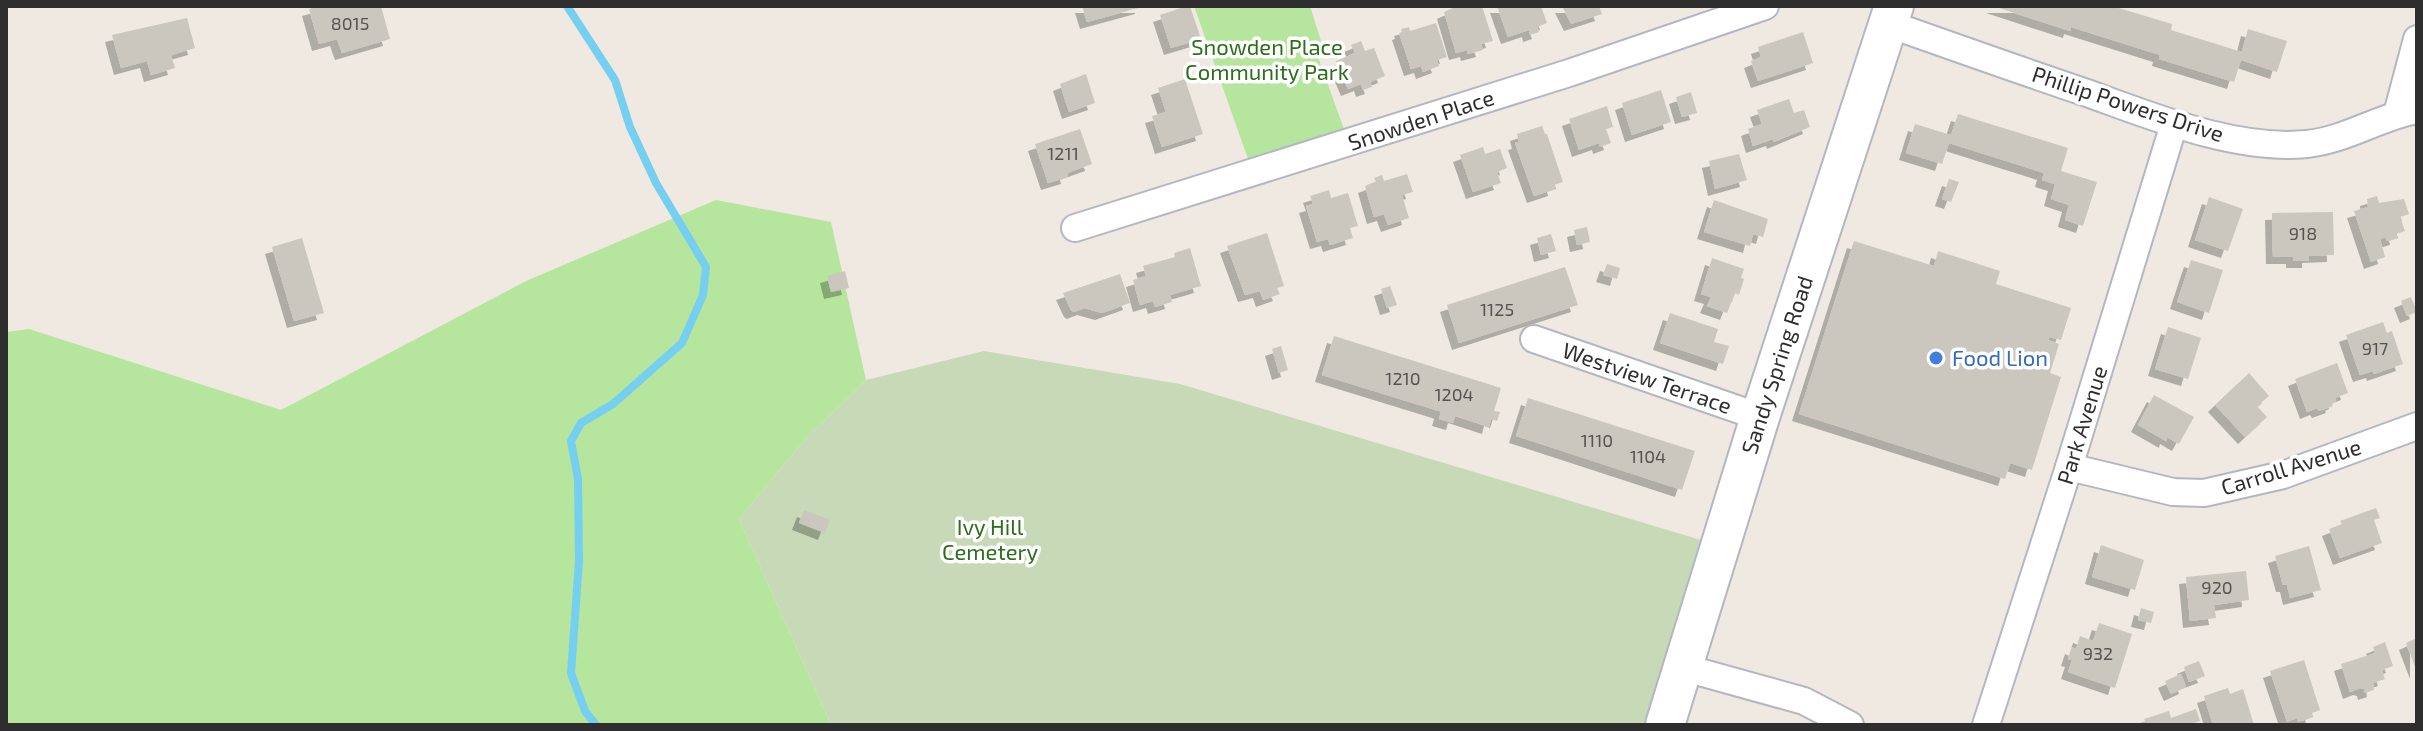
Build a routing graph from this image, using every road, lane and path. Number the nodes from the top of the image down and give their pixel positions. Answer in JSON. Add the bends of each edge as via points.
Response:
{"nodes":[{"id":1,"x":1765,"y":6,"type":"edge"},
{"id":2,"x":1892,"y":15,"type":"edge"},
{"id":3,"x":2417,"y":39,"type":"edge"},
{"id":4,"x":2407,"y":112,"type":"edge"},
{"id":5,"x":2174,"y":124,"type":"junction"},
{"id":6,"x":1075,"y":228,"type":"dead end"},
{"id":7,"x":1534,"y":339,"type":"dead end"},
{"id":8,"x":1760,"y":417,"type":"junction"},
{"id":9,"x":2417,"y":426,"type":"edge"},
{"id":10,"x":2069,"y":467,"type":"junction"},
{"id":11,"x":1685,"y":668,"type":"junction"},
{"id":12,"x":1665,"y":725,"type":"edge"},
{"id":13,"x":1850,"y":725,"type":"edge"},
{"id":14,"x":1986,"y":725,"type":"edge"}],
"edges":[{"from":1,"to":6,"type":"street","name":"Snowden Place"},
{"from":2,"to":5,"type":"street","name":"Phillip Powers Drive"},
{"from":2,"to":8,"type":"street","name":"Sandy Spring Road"},
{"from":3,"to":4,"type":"street"},
{"from":4,"to":5,"type":"street","name":"Phillip Powers Drive","via":[[2310,144],[2280,145]]},
{"from":5,"to":10,"type":"street","name":"Park Avenue"},
{"from":7,"to":8,"type":"street","name":"Westview Terrace"},
{"from":8,"to":11,"type":"street","name":"Sandy Spring Road"},
{"from":9,"to":10,"type":"street","name":"Carroll Avenue","via":[[2283,475],[2204,493],[2173,492]]},
{"from":10,"to":14,"type":"street","name":"Park Avenue"},
{"from":11,"to":12,"type":"street","name":"Sandy Spring Road"},
{"from":11,"to":13,"type":"street","via":[[1804,701]]}]}
